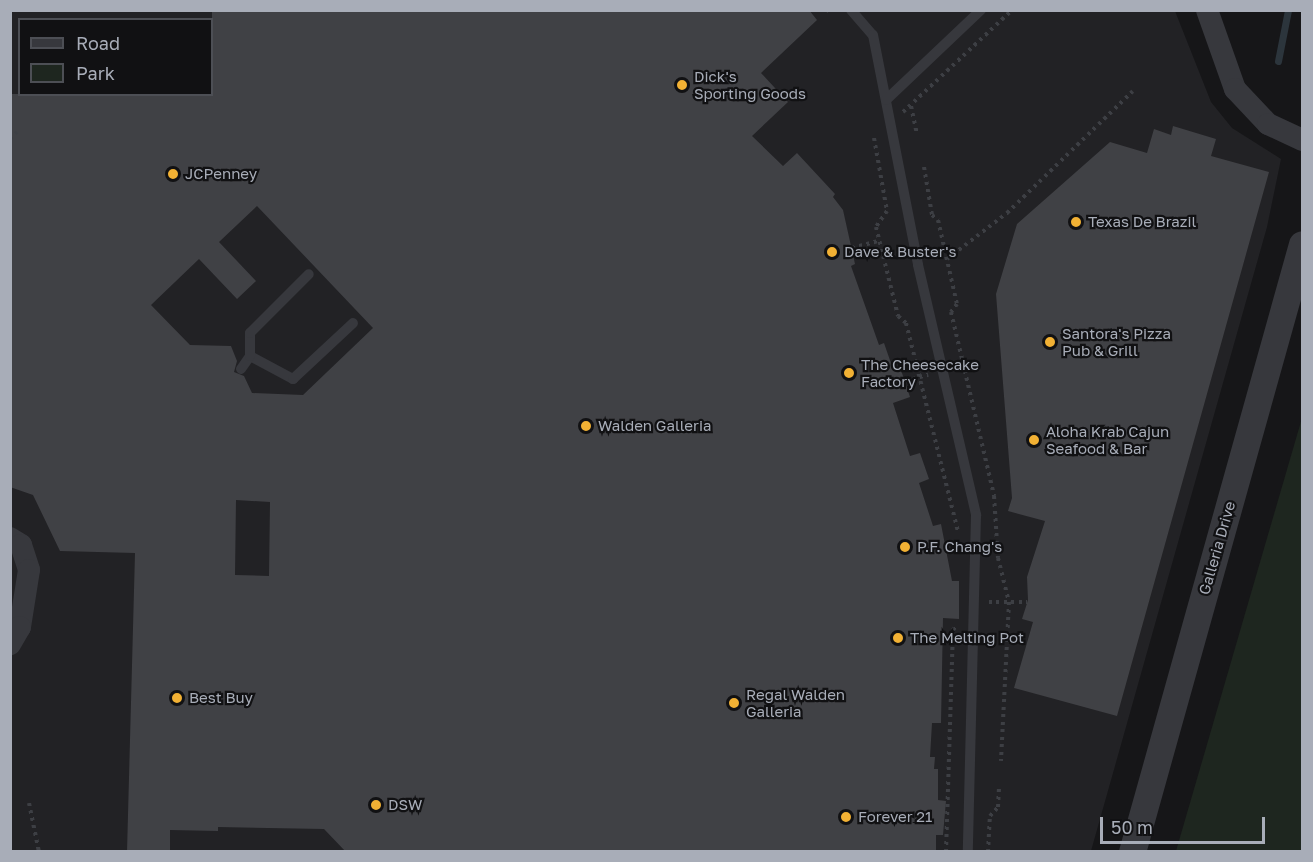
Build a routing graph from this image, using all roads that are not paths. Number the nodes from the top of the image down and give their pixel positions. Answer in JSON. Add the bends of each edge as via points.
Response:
{"nodes":[{"id":1,"x":851,"y":10,"type":"edge"},
{"id":2,"x":981,"y":10,"type":"edge"},
{"id":3,"x":1207,"y":10,"type":"edge"},
{"id":4,"x":886,"y":100,"type":"junction"},
{"id":5,"x":1302,"y":140,"type":"edge"},
{"id":6,"x":1302,"y":244,"type":"edge"},
{"id":7,"x":309,"y":274,"type":"dead end"},
{"id":8,"x":353,"y":323,"type":"dead end"},
{"id":9,"x":250,"y":356,"type":"junction"},
{"id":10,"x":241,"y":369,"type":"dead end"},
{"id":11,"x":10,"y":538,"type":"edge"},
{"id":12,"x":10,"y":644,"type":"edge"},
{"id":13,"x":968,"y":852,"type":"edge"},
{"id":14,"x":1132,"y":852,"type":"edge"}],
"edges":[{"from":1,"to":4,"type":"lane","via":[[873,35]]},
{"from":2,"to":4,"type":"lane"},
{"from":3,"to":5,"type":"street","via":[[1234,89],[1268,124]]},
{"from":4,"to":13,"type":"lane","via":[[918,265],[976,515]]},
{"from":6,"to":14,"type":"street","name":"Galleria Drive"},
{"from":7,"to":9,"type":"lane","via":[[250,333]]},
{"from":8,"to":9,"type":"lane","via":[[293,379]]},
{"from":9,"to":10,"type":"lane"},
{"from":11,"to":12,"type":"street","via":[[21,545],[29,570],[21,627]]}]}
